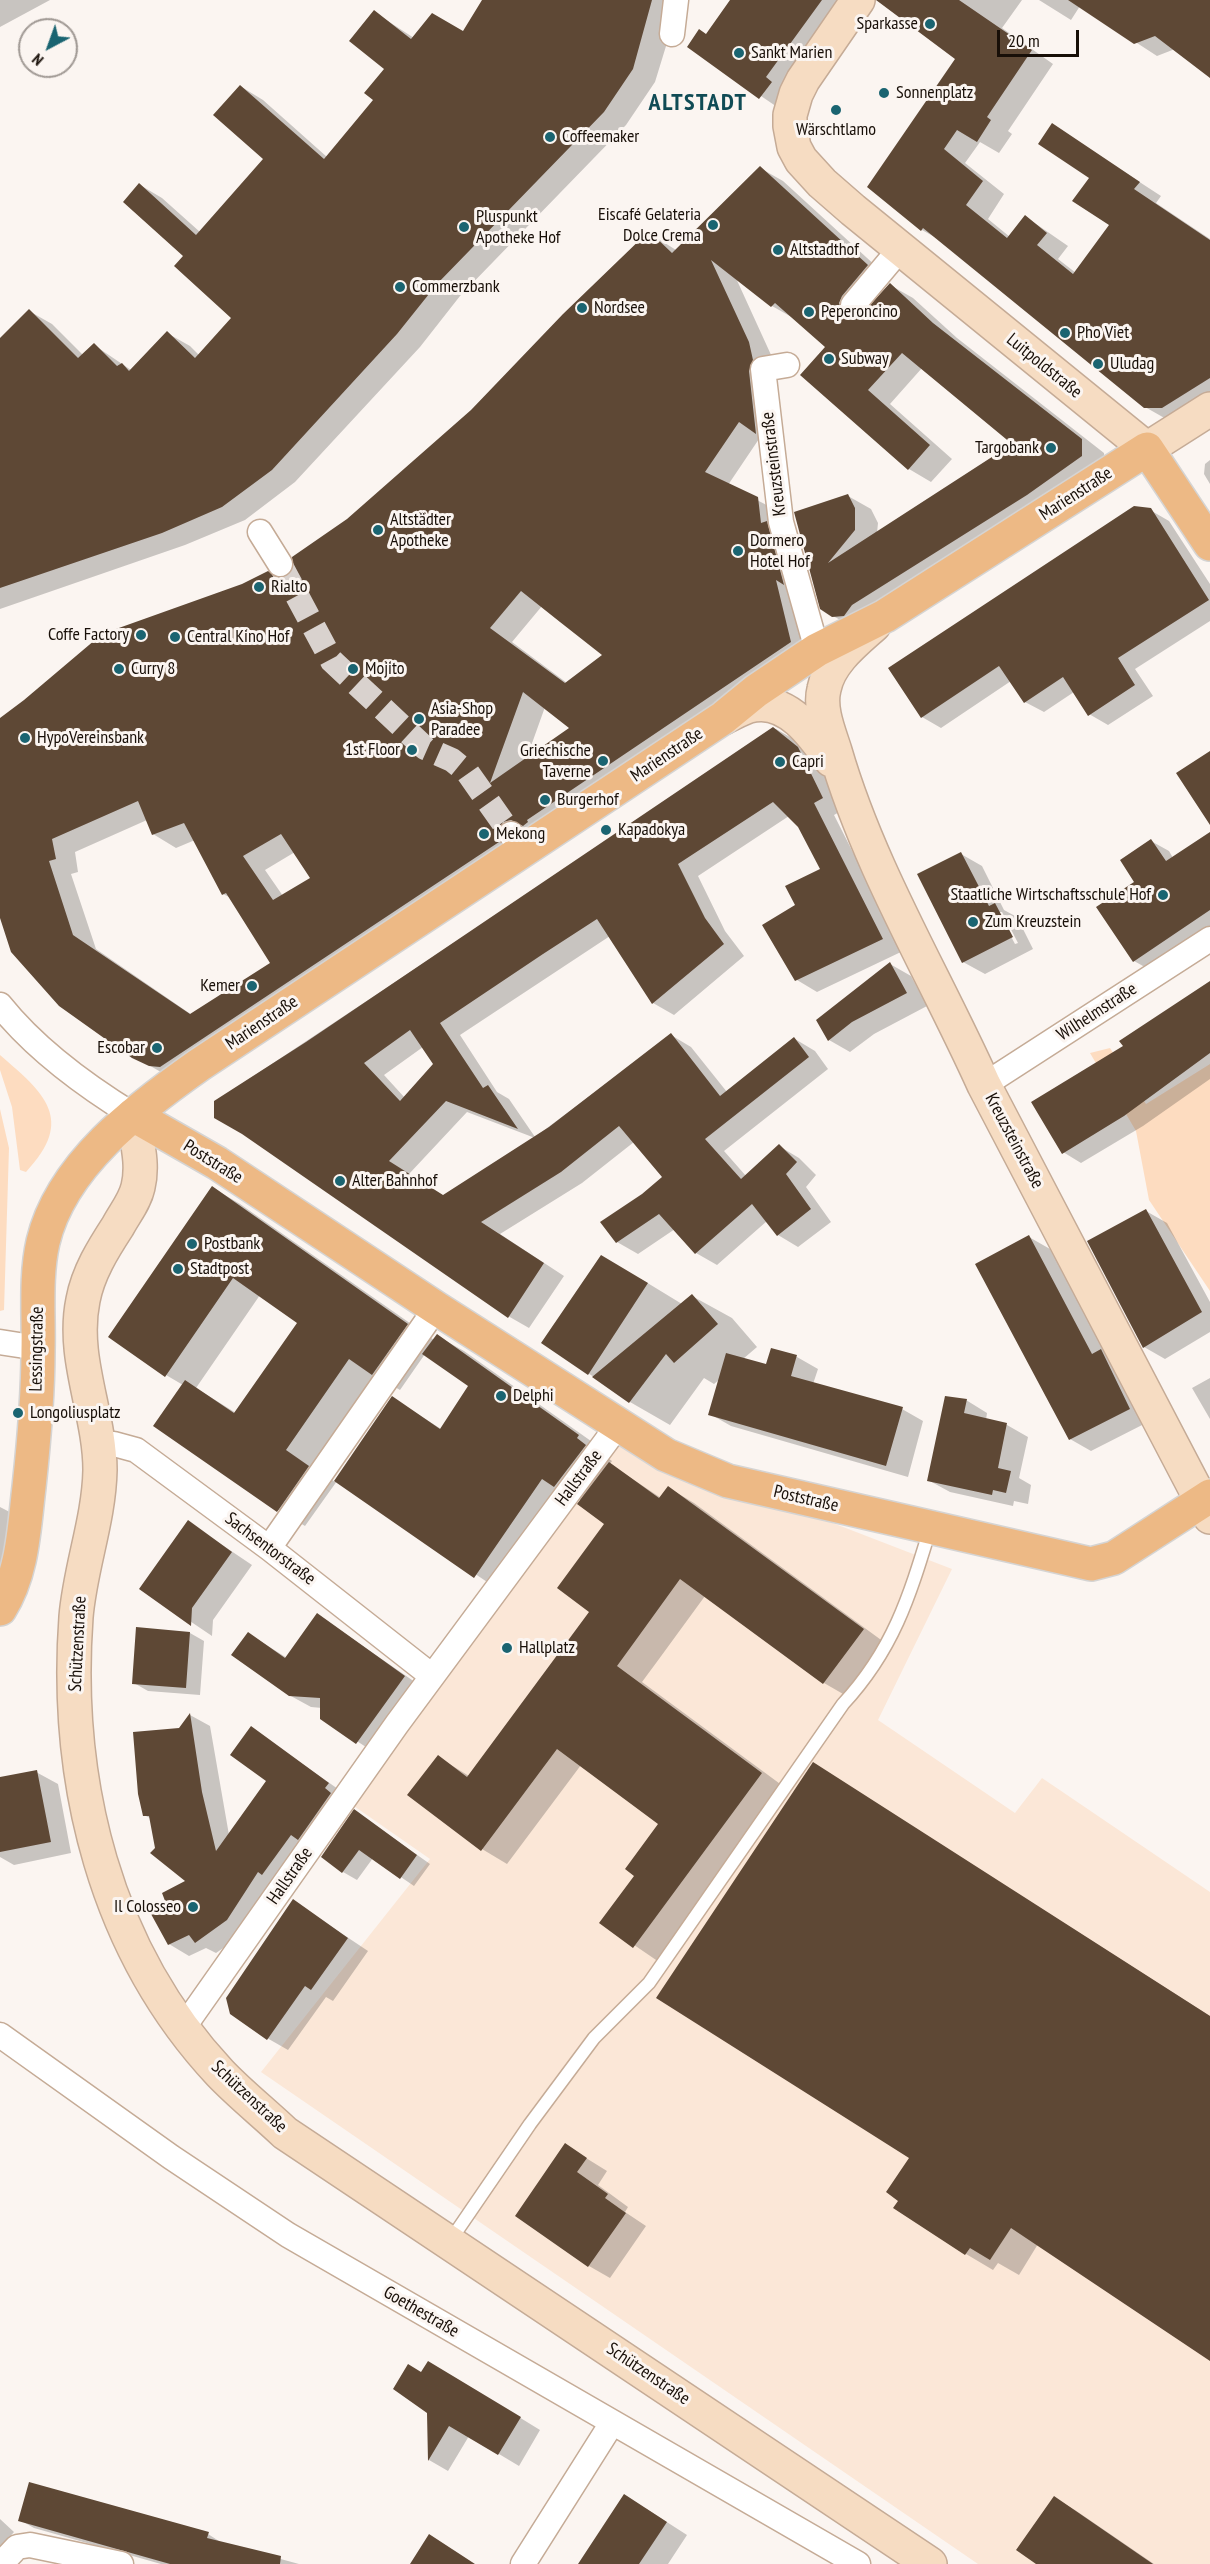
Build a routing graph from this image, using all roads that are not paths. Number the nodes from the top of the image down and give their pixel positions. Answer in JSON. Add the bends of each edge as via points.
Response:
{"nodes":[{"id":1,"x":676,"y":0,"type":"edge"},
{"id":2,"x":851,"y":9,"type":"edge"},
{"id":3,"x":672,"y":34,"type":"dead end"},
{"id":4,"x":900,"y":249,"type":"junction"},
{"id":5,"x":853,"y":305,"type":"dead end"},
{"id":6,"x":787,"y":365,"type":"dead end"},
{"id":7,"x":1210,"y":409,"type":"edge"},
{"id":8,"x":1147,"y":449,"type":"junction"},
{"id":9,"x":260,"y":532,"type":"dead end"},
{"id":10,"x":1210,"y":544,"type":"edge"},
{"id":11,"x":280,"y":564,"type":"tunnel mouth"},
{"id":12,"x":824,"y":660,"type":"junction"},
{"id":13,"x":771,"y":706,"type":"junction"},
{"id":14,"x":723,"y":718,"type":"junction"},
{"id":15,"x":841,"y":774,"type":"junction"},
{"id":16,"x":1210,"y":939,"type":"edge"},
{"id":17,"x":0,"y":1005,"type":"edge"},
{"id":18,"x":984,"y":1084,"type":"junction"},
{"id":19,"x":133,"y":1116,"type":"junction"},
{"id":20,"x":436,"y":1308,"type":"junction"},
{"id":21,"x":0,"y":1342,"type":"edge"},
{"id":22,"x":38,"y":1348,"type":"junction"},
{"id":23,"x":619,"y":1424,"type":"junction"},
{"id":24,"x":98,"y":1444,"type":"junction"},
{"id":25,"x":1207,"y":1505,"type":"edge"},
{"id":26,"x":930,"y":1528,"type":"junction"},
{"id":27,"x":270,"y":1548,"type":"junction"},
{"id":28,"x":0,"y":1609,"type":"edge"},
{"id":29,"x":432,"y":1676,"type":"junction"},
{"id":30,"x":183,"y":2028,"type":"junction"},
{"id":31,"x":0,"y":2035,"type":"edge"},
{"id":32,"x":450,"y":2241,"type":"junction"},
{"id":33,"x":612,"y":2423,"type":"junction"},
{"id":34,"x":68,"y":2558,"type":"edge"},
{"id":35,"x":1,"y":2564,"type":"edge"},
{"id":36,"x":122,"y":2564,"type":"edge"},
{"id":37,"x":523,"y":2564,"type":"edge"},
{"id":38,"x":858,"y":2564,"type":"edge"},
{"id":39,"x":930,"y":2564,"type":"edge"}],
"edges":[{"from":1,"to":3,"type":"street"},
{"from":2,"to":4,"type":"street","name":"Luitpoldstraße","via":[[802,80],[792,106],[790,126],[795,147],[808,170]]},
{"from":4,"to":5,"type":"street"},
{"from":4,"to":8,"type":"street","name":"Luitpoldstraße"},
{"from":6,"to":12,"type":"street","name":"Kreuzsteinstraße","via":[[763,369],[781,522]]},
{"from":7,"to":8,"type":"street","name":"Marienstraße"},
{"from":8,"to":10,"type":"main road","name":"Luitpoldstraße"},
{"from":8,"to":12,"type":"main road","name":"Marienstraße","via":[[885,616]]},
{"from":9,"to":11,"type":"street"},
{"from":12,"to":13,"type":"street"},
{"from":12,"to":14,"type":"main road","name":"Marienstraße","via":[[756,691]]},
{"from":12,"to":15,"type":"street","name":"Kreuzsteinstraße","via":[[823,702]]},
{"from":13,"to":14,"type":"street","via":[[754,705]]},
{"from":13,"to":15,"type":"street","name":"Kreuzsteinstraße","via":[[803,724]]},
{"from":14,"to":19,"type":"main road","name":"Marienstraße","via":[[516,843],[199,1065]]},
{"from":15,"to":18,"type":"street","name":"Kreuzsteinstraße","via":[[879,870]]},
{"from":16,"to":18,"type":"street","name":"Wilhelmstraße"},
{"from":17,"to":19,"type":"street","name":"Poststraße","via":[[36,1044],[101,1096]]},
{"from":18,"to":25,"type":"street","name":"Kreuzsteinstraße"},
{"from":19,"to":20,"type":"main road","name":"Poststraße","via":[[217,1163]]},
{"from":19,"to":22,"type":"main road","name":"Lessingstraße","via":[[73,1179],[43,1241]]},
{"from":19,"to":24,"type":"street","name":"Schützenstraße","via":[[140,1165],[138,1190],[90,1277],[80,1325],[88,1398]]},
{"from":20,"to":23,"type":"main road","name":"Poststraße"},
{"from":20,"to":27,"type":"street"},
{"from":21,"to":22,"type":"street"},
{"from":22,"to":28,"type":"main road","name":"Lessingstraße","via":[[33,1456],[23,1548]]},
{"from":23,"to":26,"type":"main road","name":"Poststraße","via":[[666,1455],[728,1480]]},
{"from":23,"to":29,"type":"street","name":"Hallstraße"},
{"from":24,"to":27,"type":"street","name":"Sachsentorstraße","via":[[114,1443],[136,1450]]},
{"from":24,"to":30,"type":"street","name":"Schützenstraße","via":[[98,1491],[77,1614],[73,1674],[81,1784],[94,1847],[113,1903],[155,1986]]},
{"from":25,"to":26,"type":"main road","name":"Poststraße","via":[[1114,1558],[1091,1564]]},
{"from":26,"to":32,"type":"lane","via":[[908,1602],[863,1683],[843,1704],[649,1983],[594,2038]]},
{"from":27,"to":29,"type":"street","name":"Sachsentorstraße"},
{"from":29,"to":30,"type":"street","name":"Hallstraße"},
{"from":30,"to":32,"type":"street","name":"Schützenstraße","via":[[220,2073],[285,2133]]},
{"from":31,"to":33,"type":"street","name":"Goethestraße","via":[[288,2235]]},
{"from":32,"to":39,"type":"street","name":"Schützenstraße"},
{"from":33,"to":37,"type":"street"},
{"from":33,"to":38,"type":"street","name":"Goethestraße"},
{"from":34,"to":35,"type":"street","via":[[30,2545],[17,2547]]},
{"from":34,"to":36,"type":"street"}]}
